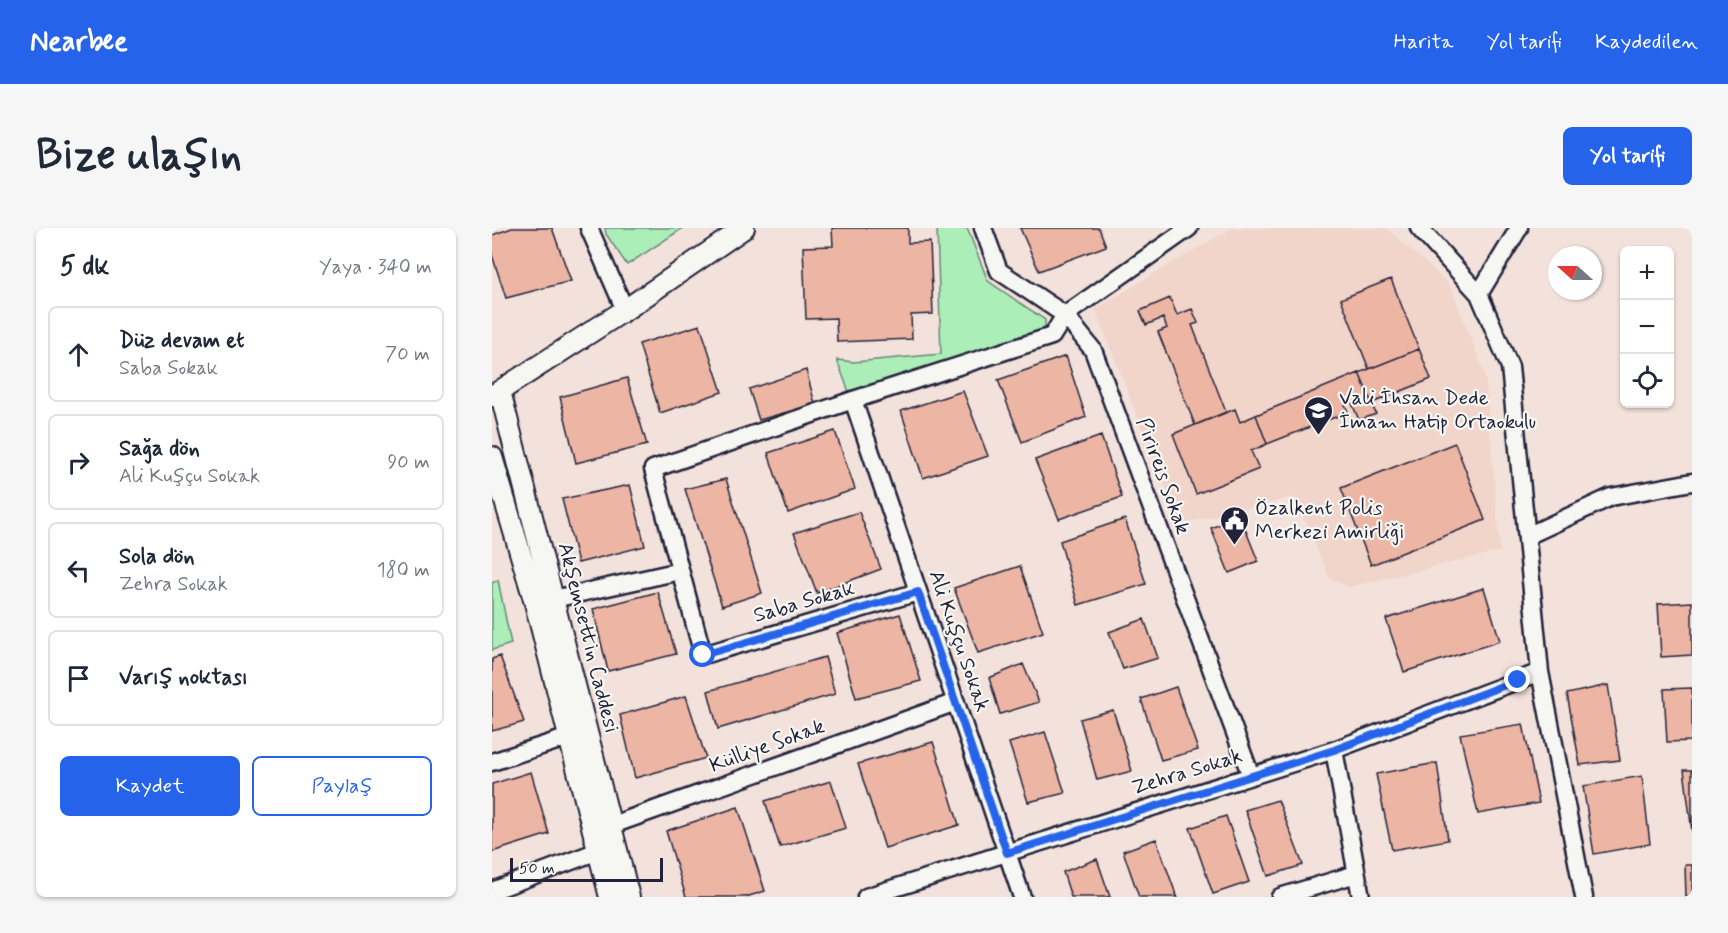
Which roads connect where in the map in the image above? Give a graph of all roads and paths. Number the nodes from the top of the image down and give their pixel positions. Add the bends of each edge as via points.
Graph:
1 (589, 228) edge
2 (744, 228) edge
3 (982, 228) edge
4 (1189, 228) edge
5 (1419, 228) edge
6 (1519, 228) edge
7 (1479, 294) junction
8 (625, 309) junction
9 (1065, 315) junction
10 (496, 394) edge
11 (853, 400) junction
12 (492, 457) edge
13 (1692, 482) edge
14 (1527, 536) junction
15 (680, 571) junction
16 (918, 592) junction
17 (544, 601) junction
18 (1540, 672) junction
19 (956, 702) junction
20 (569, 737) junction
21 (1334, 750) junction
22 (492, 762) edge
23 (1251, 776) junction
24 (602, 828) junction
25 (598, 851) junction
26 (1007, 853) junction
27 (1356, 874) junction
28 (492, 891) edge
29 (610, 897) edge
30 (629, 897) edge
31 (866, 897) edge
32 (1022, 897) edge
33 (1280, 897) edge
34 (1360, 897) edge
35 (1584, 897) edge

1 - 8 street
2 - 8 street
3 - 9 street, Pirireis Sokak via 999,271
4 - 9 street
5 - 7 street
6 - 7 street
7 - 14 street via 1510,368
8 - 10 street
9 - 11 street via 1052,336
9 - 23 street, Pirireis Sokak via 1093,350
10 - 17 street, Akşemsettin Caddesi
11 - 15 street via 653,469
11 - 16 street, Ali Kuşçu Sokak
12 - 17 street, Akşemsettin Caddesi
13 - 14 street via 1611,497
14 - 18 street
15 - 16 street, Saba Sokak via 703,655
15 - 17 street
16 - 19 street, Ali Kuşçu Sokak
17 - 20 street, Akşemsettin Caddesi
17 - 24 street, Akşemsettin Caddesi
18 - 21 street, Zehra Sokak
18 - 35 street
19 - 24 street, Külliye Sokak
19 - 26 street, Ali Kuşçu Sokak
20 - 22 street
20 - 24 street, Akşemsettin Caddesi
21 - 23 street, Zehra Sokak
21 - 27 street
23 - 26 street, Zehra Sokak
24 - 25 street, Akşemsettin Caddesi
24 - 30 street, Akşemsettin Caddesi
25 - 28 street
25 - 29 street, Akşemsettin Caddesi
26 - 31 street, Zehra Sokak
26 - 32 street, Ali Kuşçu Sokak
27 - 33 street
27 - 34 street

